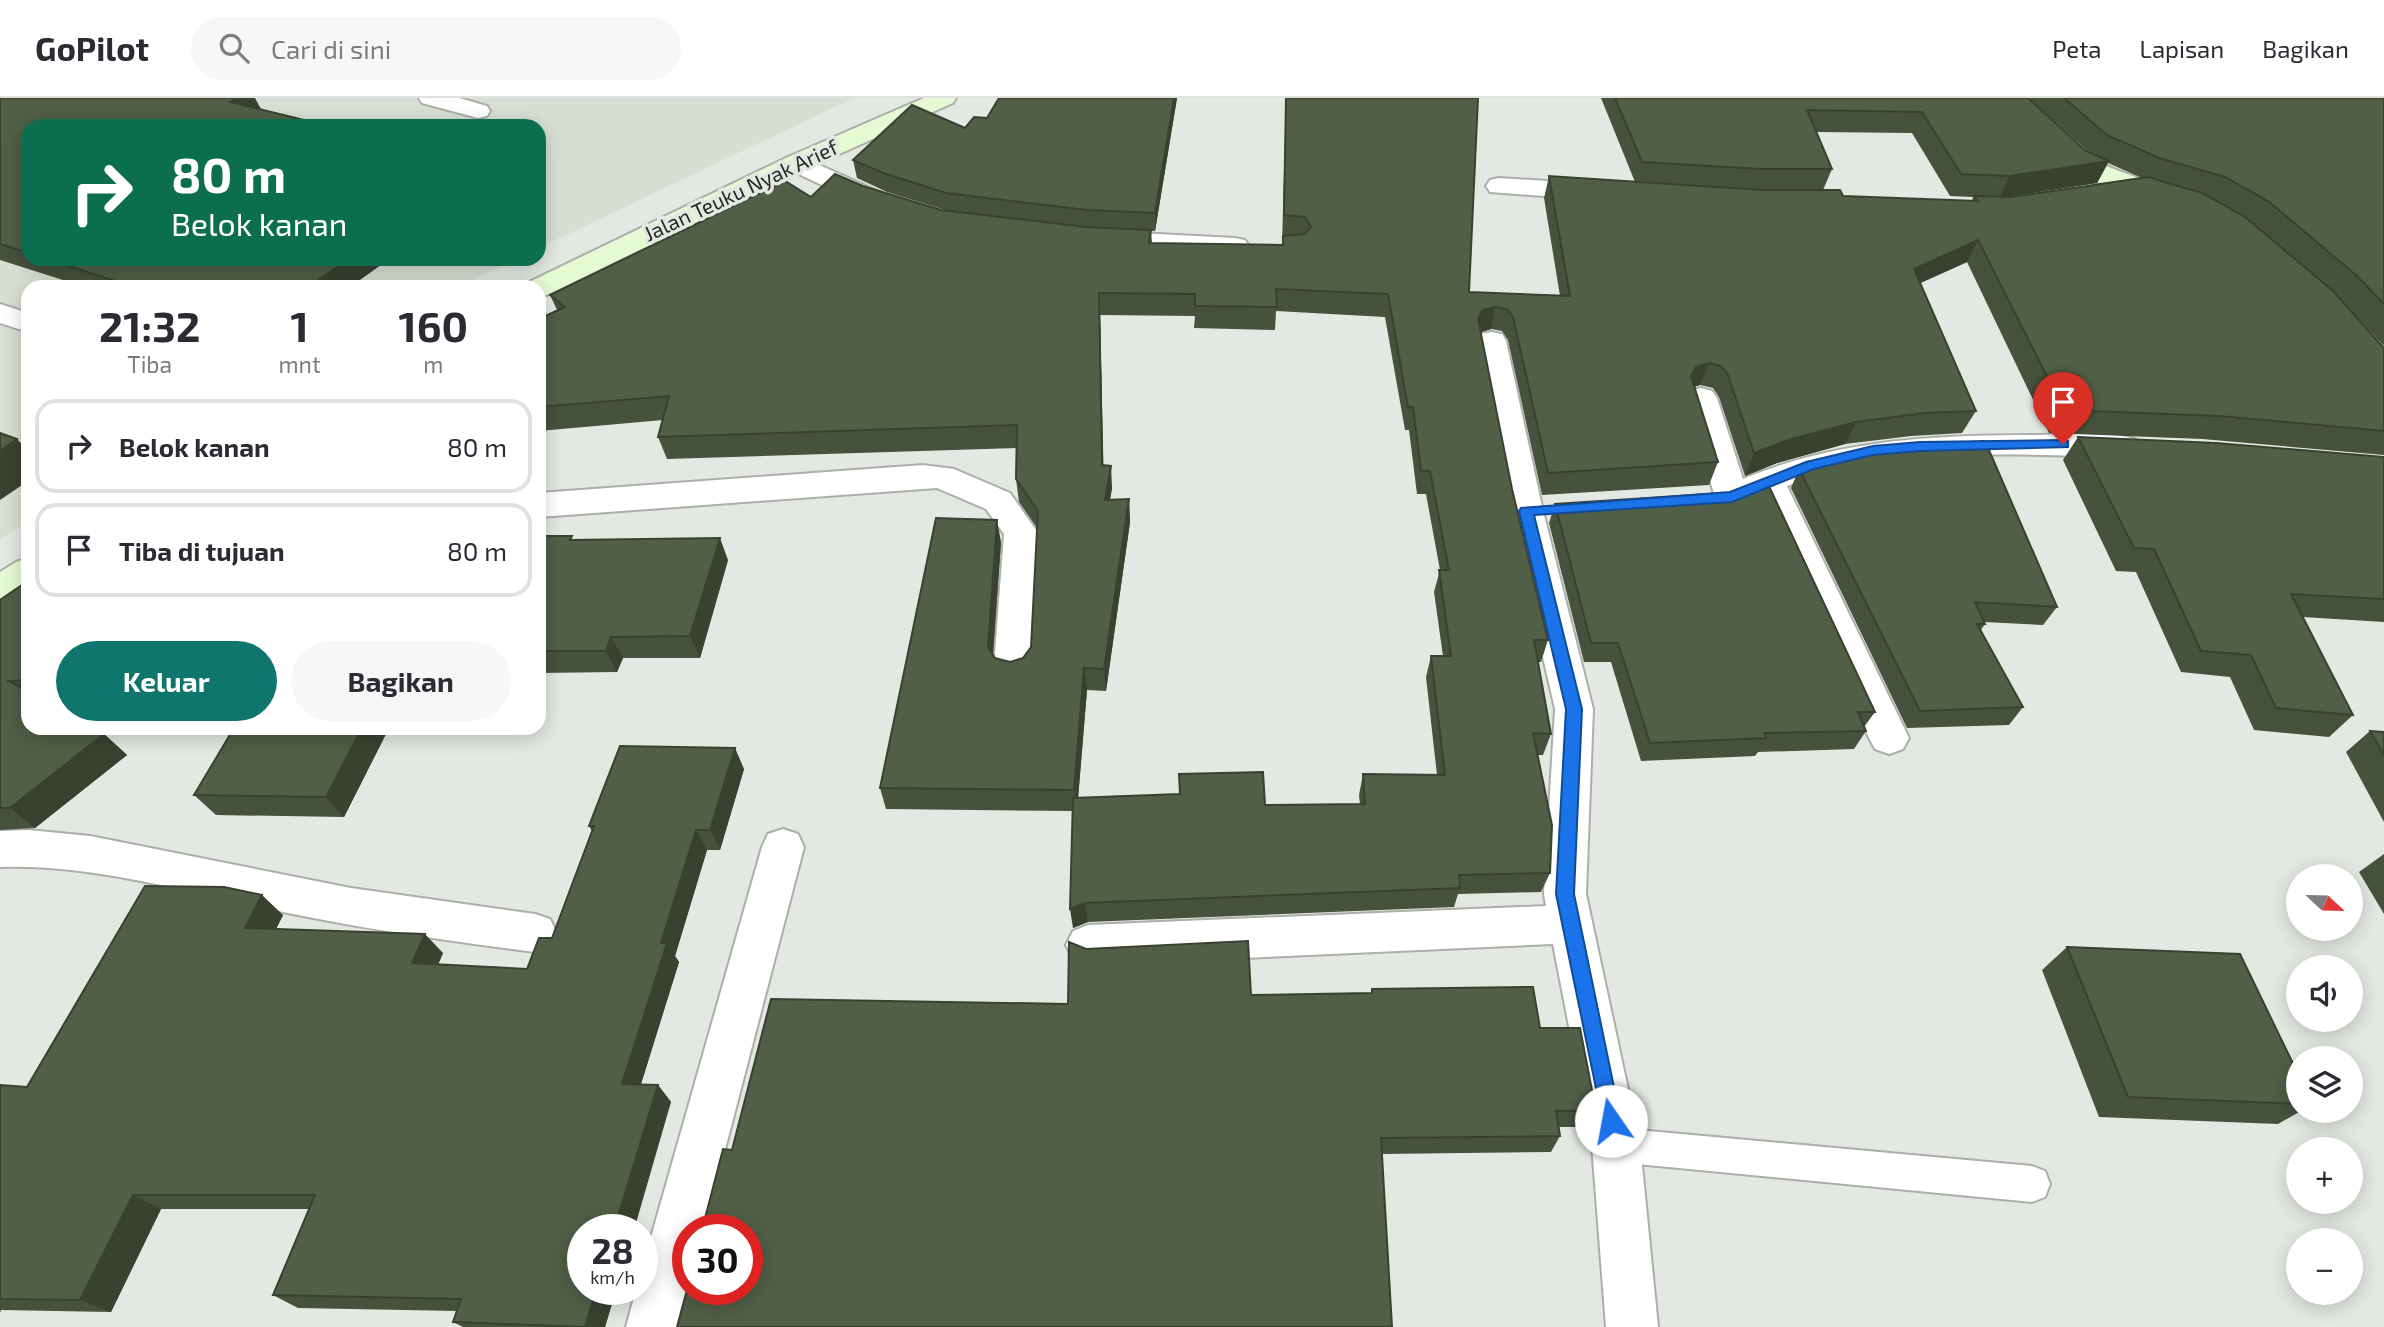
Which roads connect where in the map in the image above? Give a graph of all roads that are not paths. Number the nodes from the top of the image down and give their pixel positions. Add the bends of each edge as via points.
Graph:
1 (431, 98) edge
2 (944, 98) edge
3 (2009, 98) edge
4 (478, 111) dead end
5 (797, 163) junction
6 (1499, 186) dead end
7 (2136, 188) junction
8 (1620, 194) edge
9 (2095, 194) edge
10 (2199, 207) edge
11 (900, 208) edge
12 (1076, 237) edge
13 (1267, 247) edge
14 (546, 285) edge
15 (0, 313) edge
16 (21, 320) edge
17 (1491, 341) edge
18 (1702, 398) edge
19 (2158, 449) edge
20 (1768, 481) junction
21 (546, 504) edge
22 (21, 576) edge
23 (0, 590) edge
24 (1013, 667) edge
25 (1889, 738) dead end
26 (783, 847) dead end
27 (0, 849) edge
28 (1570, 924) junction
29 (535, 933) dead end
30 (1088, 945) dead end
31 (1616, 1145) junction
32 (2032, 1184) dead end
33 (652, 1327) edge
34 (1632, 1327) edge

1 - 4 street
2 - 5 main road, Jalan Teuku Nyak Arief
3 - 7 main road via 2084,165
5 - 11 street
5 - 14 main road, Jalan Teuku Nyak Arief
6 - 8 street
7 - 9 street
7 - 10 main road
12 - 13 street
15 - 16 street
17 - 28 street via 1540,510 1574,709 1565,894
18 - 20 street via 1718,498
19 - 20 street via 2063,444 1920,447 1873,451 1810,465
20 - 25 street
21 - 24 street via 923,477 959,482 998,501 1021,533
22 - 23 main road
26 - 33 street
27 - 29 street via 55,849 430,920
28 - 30 street
28 - 31 street
31 - 32 lane
31 - 34 street

